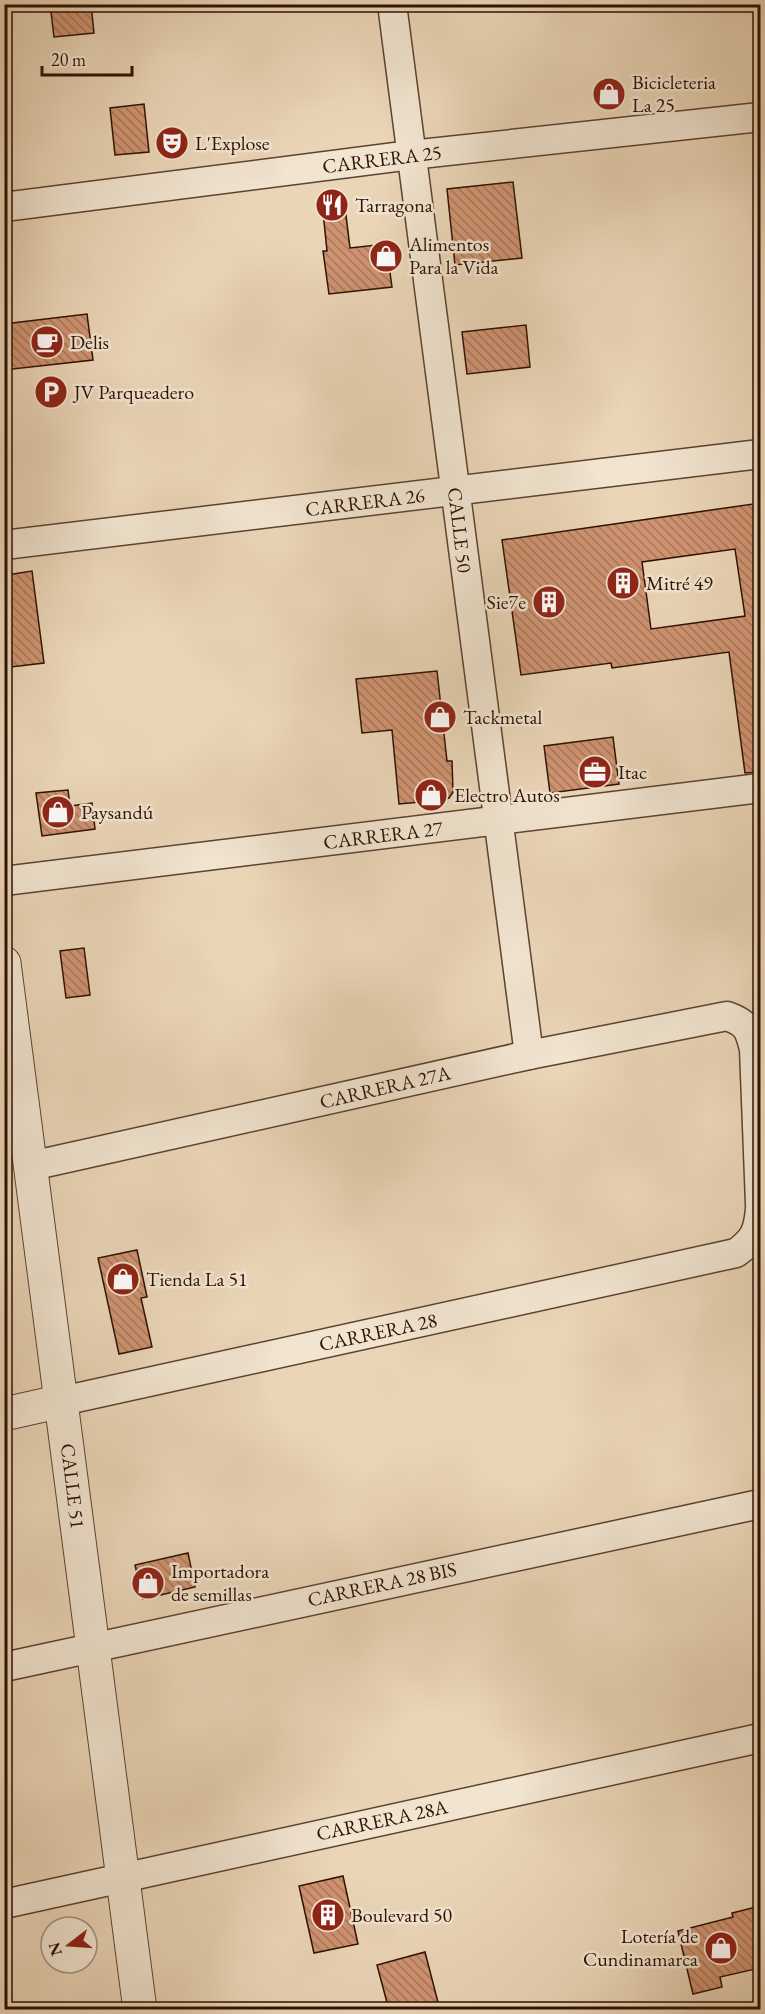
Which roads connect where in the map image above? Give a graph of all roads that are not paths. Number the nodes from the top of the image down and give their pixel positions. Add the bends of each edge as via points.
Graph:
1 (392, 4) edge
2 (760, 117) edge
3 (411, 154) junction
4 (4, 207) edge
5 (760, 454) edge
6 (455, 491) junction
7 (4, 545) edge
8 (760, 788) edge
9 (498, 821) junction
10 (4, 881) edge
11 (4, 963) edge
12 (529, 1055) junction
13 (31, 1166) junction
14 (760, 1204) edge
15 (760, 1209) edge
16 (62, 1401) junction
17 (4, 1414) edge
18 (760, 1504) edge
19 (93, 1646) junction
20 (4, 1667) edge
21 (760, 1738) edge
22 (123, 1877) junction
23 (4, 1904) edge
24 (140, 2010) edge

1 - 3 street, CALLE 50
2 - 3 street, CARRERA 25
3 - 4 street, CARRERA 25
3 - 6 street, CALLE 50
5 - 6 street, CARRERA 26
6 - 7 street, CARRERA 26
6 - 9 street, CALLE 50
8 - 9 street, CARRERA 27
9 - 10 street, CARRERA 27
9 - 12 street, CALLE 50
11 - 13 street, CALLE 51
12 - 13 street, CARRERA 27A
12 - 14 street, CARRERA 27A via 709,1018 727,1016 739,1020 749,1030 754,1049
13 - 16 street, CALLE 51
15 - 16 street, CARRERA 28 via 758,1228 748,1244 736,1253
16 - 17 street, CARRERA 28
16 - 19 street, CALLE 51
18 - 19 street, CARRERA 28 BIS
19 - 20 street, CARRERA 28 BIS
19 - 22 street, CALLE 51
21 - 22 street, CARRERA 28A
22 - 23 street, CARRERA 28A
22 - 24 street, CALLE 51

